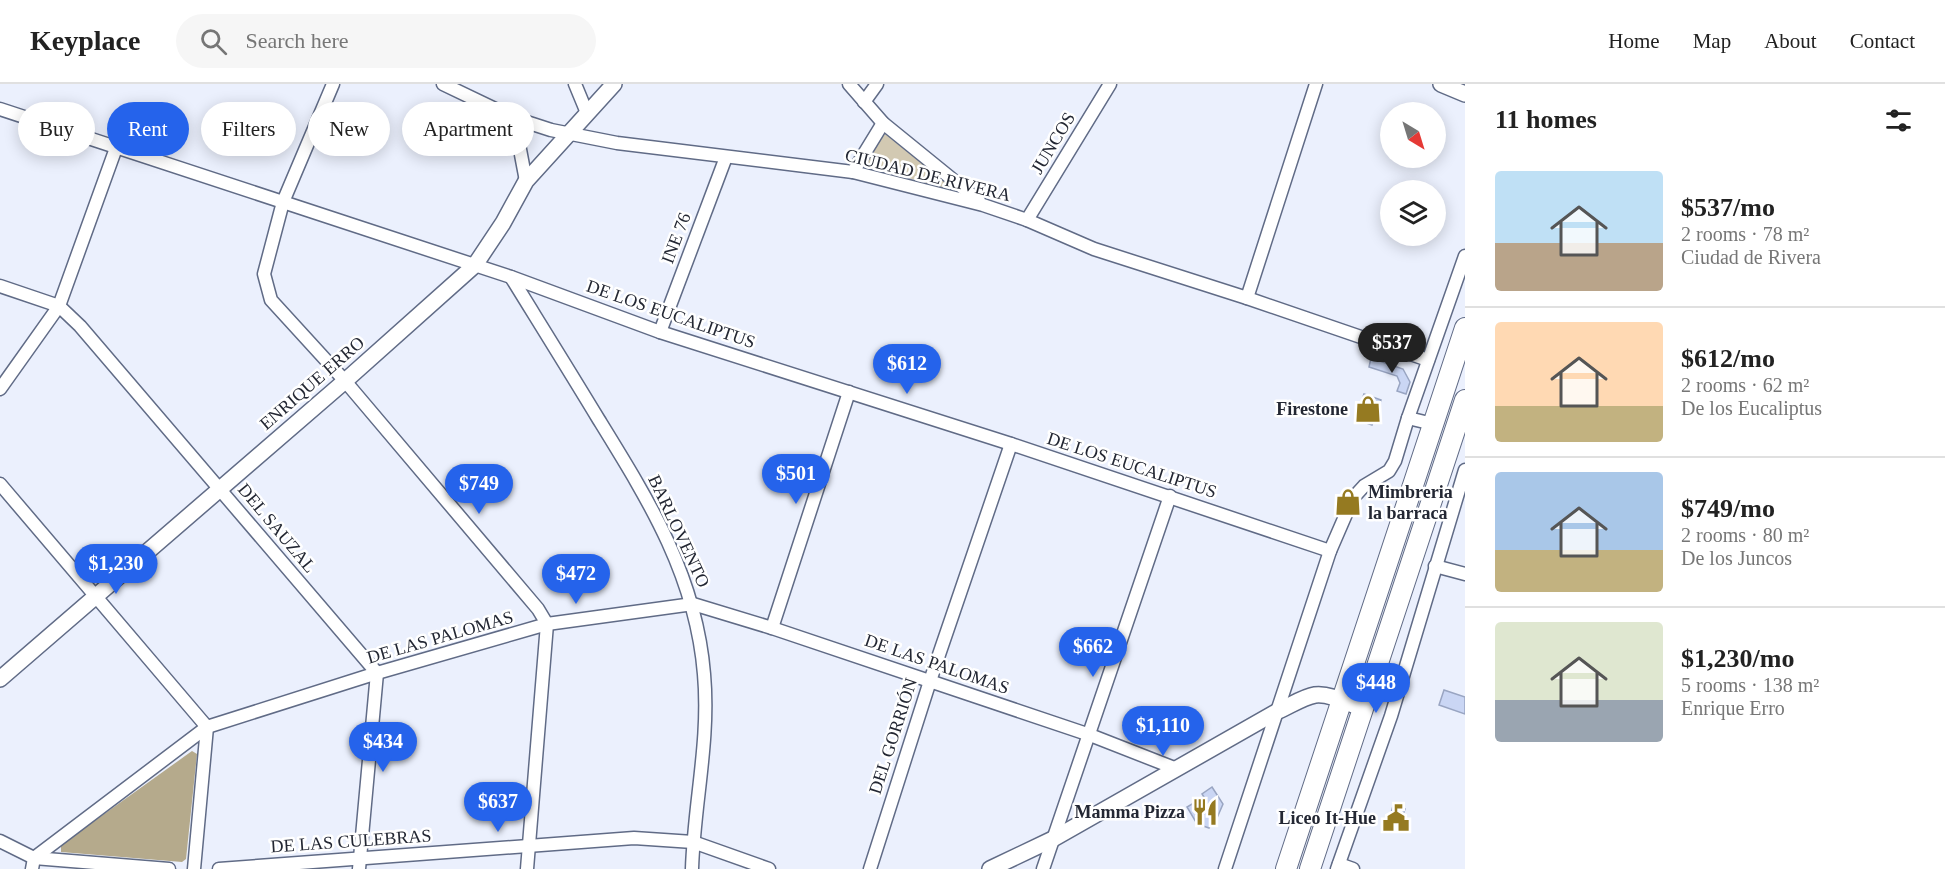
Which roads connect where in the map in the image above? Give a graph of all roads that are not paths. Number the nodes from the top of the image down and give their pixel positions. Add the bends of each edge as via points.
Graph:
1 (333, 84) edge
2 (443, 84) edge
3 (575, 84) edge
4 (614, 84) edge
5 (849, 84) edge
6 (877, 84) edge
7 (1110, 84) edge
8 (1316, 84) edge
9 (1441, 84) edge
10 (1465, 94) edge
11 (481, 102) edge
12 (864, 102) junction
13 (0, 109) edge
14 (586, 113) junction
15 (883, 123) junction
16 (534, 124) edge
17 (568, 134) junction
18 (107, 145) edge
19 (113, 156) edge
20 (141, 156) edge
21 (521, 156) edge
22 (726, 157) junction
23 (853, 172) junction
24 (526, 181) junction
25 (283, 202) junction
26 (983, 205) junction
27 (1027, 220) junction
28 (1465, 256) edge
29 (475, 265) junction
30 (511, 277) junction
31 (0, 286) edge
32 (1247, 298) junction
33 (59, 306) junction
34 (1465, 328) edge
35 (660, 332) junction
36 (1428, 360) junction
37 (345, 381) junction
38 (0, 389) edge
39 (849, 392) junction
40 (1465, 400) edge
41 (1408, 418) junction
42 (1433, 424) junction
43 (1011, 444) junction
44 (1465, 470) edge
45 (0, 484) edge
46 (221, 489) junction
47 (1436, 491) junction
48 (1170, 496) junction
49 (1455, 499) junction
50 (1330, 551) junction
51 (1436, 566) junction
52 (1465, 574) edge
53 (96, 596) junction
54 (693, 604) junction
55 (547, 624) junction
56 (772, 628) junction
57 (377, 673) junction
58 (0, 679) edge
59 (930, 681) junction
60 (1341, 702) junction
61 (1363, 709) junction
62 (1278, 711) junction
63 (207, 727) junction
64 (1090, 735) junction
65 (1177, 769) junction
66 (1053, 838) junction
67 (0, 841) edge
68 (693, 842) junction
69 (529, 846) junction
70 (360, 863) edge
71 (33, 864) edge
72 (1338, 867) edge
73 (169, 869) edge
74 (194, 869) edge
75 (219, 869) edge
76 (527, 869) edge
77 (692, 869) edge
78 (769, 869) edge
79 (870, 869) edge
80 (990, 869) edge
81 (1043, 869) edge
82 (1225, 869) edge
83 (1286, 869) edge
84 (1310, 869) edge
85 (1353, 869) edge

1 - 25 street
2 - 11 street, CIUDAD DE RIVERA
3 - 14 street
4 - 14 street, ENRIQUE ERRO
5 - 12 street
6 - 12 street
7 - 27 street, JUNCOS
8 - 32 street
9 - 10 street
12 - 15 street
13 - 18 street, DE LOS EUCALIPTUS
14 - 17 street, ENRIQUE ERRO
15 - 23 street
15 - 26 street
16 - 17 street, CIUDAD DE RIVERA
17 - 22 street, CIUDAD DE RIVERA
17 - 24 street, ENRIQUE ERRO
19 - 33 street
20 - 25 street, DE LOS EUCALIPTUS
21 - 24 street
22 - 23 street, CIUDAD DE RIVERA
22 - 35 street, INE 76
23 - 26 street, CIUDAD DE RIVERA
24 - 29 street, ENRIQUE ERRO
25 - 29 street, DE LOS EUCALIPTUS
25 - 37 street via 264,274 267,289 271,300
26 - 27 street, CIUDAD DE RIVERA
27 - 32 street, CIUDAD DE RIVERA via 1094,249
28 - 36 street
29 - 30 street, DE LOS EUCALIPTUS
29 - 37 street, ENRIQUE ERRO
30 - 35 street, DE LOS EUCALIPTUS
30 - 54 street, BARLOVENTO via 648,499
31 - 33 street, DEL SAUZAL
32 - 36 street, CIUDAD DE RIVERA
33 - 38 street
33 - 46 street, DEL SAUZAL
34 - 42 main road
35 - 39 street, DE LOS EUCALIPTUS
36 - 41 street
37 - 46 street, ENRIQUE ERRO
37 - 55 street
39 - 43 street, DE LOS EUCALIPTUS
39 - 56 street
40 - 47 main road
41 - 42 street
41 - 50 street via 1395,461 1389,471 1353,498
42 - 60 main road
43 - 48 street, DE LOS EUCALIPTUS
43 - 59 street, DEL GORRIÓN
44 - 49 street
45 - 53 street
46 - 53 street, ENRIQUE ERRO
46 - 57 street, DEL SAUZAL
47 - 49 street
47 - 61 main road
48 - 50 street, DE LOS EUCALIPTUS
48 - 64 street
49 - 51 street
50 - 62 street
51 - 52 street
51 - 72 street via 1391,716
53 - 58 street, ENRIQUE ERRO
53 - 63 street
54 - 55 street, DE LAS PALOMAS
54 - 56 street, DE LAS PALOMAS
54 - 68 street, BARLOVENTO via 704,674 705,748
55 - 57 street, DE LAS PALOMAS
55 - 69 street
56 - 59 street, DE LAS PALOMAS
57 - 63 street, DE LAS PALOMAS
57 - 70 street
59 - 64 street, DE LAS PALOMAS
59 - 79 street, DEL GORRIÓN
60 - 61 street
60 - 62 street via 1315,695
60 - 83 main road
61 - 84 main road
62 - 65 street
62 - 82 street
63 - 71 street, DE LAS PALOMAS
63 - 74 street
64 - 65 street, DE LAS PALOMAS
64 - 66 street
65 - 66 street
66 - 80 street
66 - 81 street
67 - 71 street
68 - 69 street, DE LAS CULEBRAS via 634,838
68 - 77 street, BARLOVENTO
68 - 78 street, DE LAS CULEBRAS
69 - 70 street, DE LAS CULEBRAS
69 - 76 street
70 - 75 street, DE LAS CULEBRAS
71 - 73 street
72 - 85 street

